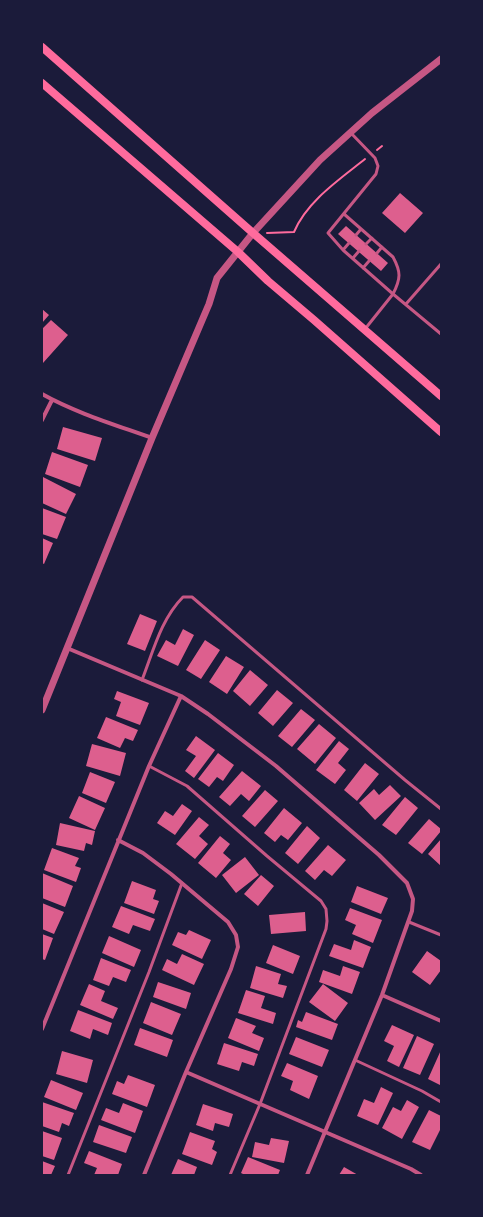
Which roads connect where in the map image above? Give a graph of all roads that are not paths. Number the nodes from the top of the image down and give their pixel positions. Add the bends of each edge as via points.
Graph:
1 (42, 48) edge
2 (441, 59) edge
3 (42, 83) edge
4 (350, 132) junction
5 (344, 214) junction
6 (361, 229) junction
7 (253, 234) junction
8 (356, 235) dead end
9 (372, 238) junction
10 (349, 243) dead end
11 (366, 244) dead end
12 (382, 247) junction
13 (343, 250) junction
14 (359, 251) dead end
15 (238, 252) junction
16 (377, 253) dead end
17 (353, 258) junction
18 (369, 260) dead end
19 (441, 264) edge
20 (363, 268) junction
21 (393, 294) junction
22 (406, 304) junction
23 (364, 330) junction
24 (441, 334) edge
25 (42, 394) edge
26 (441, 396) edge
27 (52, 400) junction
28 (42, 420) edge
29 (441, 432) edge
30 (152, 438) junction
31 (67, 648) junction
32 (142, 680) junction
33 (180, 696) junction
34 (42, 710) edge
35 (149, 766) junction
36 (441, 809) edge
37 (118, 840) junction
38 (182, 883) junction
39 (408, 922) junction
40 (441, 936) edge
41 (382, 994) junction
42 (441, 1021) edge
43 (42, 1029) edge
44 (355, 1060) junction
45 (186, 1072) junction
46 (441, 1102) edge
47 (260, 1104) junction
48 (325, 1132) junction
49 (68, 1175) edge
50 (144, 1175) edge
51 (230, 1175) edge
52 (307, 1175) edge
53 (421, 1175) edge

1 - 7 main road
2 - 4 street
3 - 15 main road
4 - 5 lane via 375,158 378,166 376,174
4 - 7 street via 320,160
5 - 6 lane
5 - 13 lane via 328,233
6 - 8 lane
6 - 9 lane
7 - 15 street
7 - 23 main road
9 - 11 lane
9 - 12 lane
10 - 13 lane
12 - 16 lane
12 - 21 lane via 397,264 399,282
13 - 17 lane
14 - 17 lane
15 - 29 main road via 268,282
15 - 30 street via 217,278 209,304
17 - 20 lane
18 - 20 lane
19 - 22 lane
20 - 21 lane
21 - 22 lane
21 - 23 lane
22 - 24 lane
23 - 26 main road
25 - 27 street
27 - 28 street
27 - 30 street
30 - 31 street
31 - 32 street
31 - 34 street
32 - 33 street
32 - 36 lane via 162,626 183,598 192,597
33 - 35 street
33 - 39 street via 276,766 379,855 407,883 413,899
35 - 37 street
35 - 47 lane via 188,786 321,901 326,909 326,928
37 - 38 street via 144,853
37 - 43 street
38 - 45 street via 228,922 236,935 238,947
38 - 49 lane
39 - 40 lane
39 - 41 street
41 - 42 street
41 - 44 street
44 - 46 lane via 422,1090
44 - 48 street
45 - 47 street
45 - 50 street
47 - 48 street
47 - 51 lane
48 - 52 street
48 - 53 street

